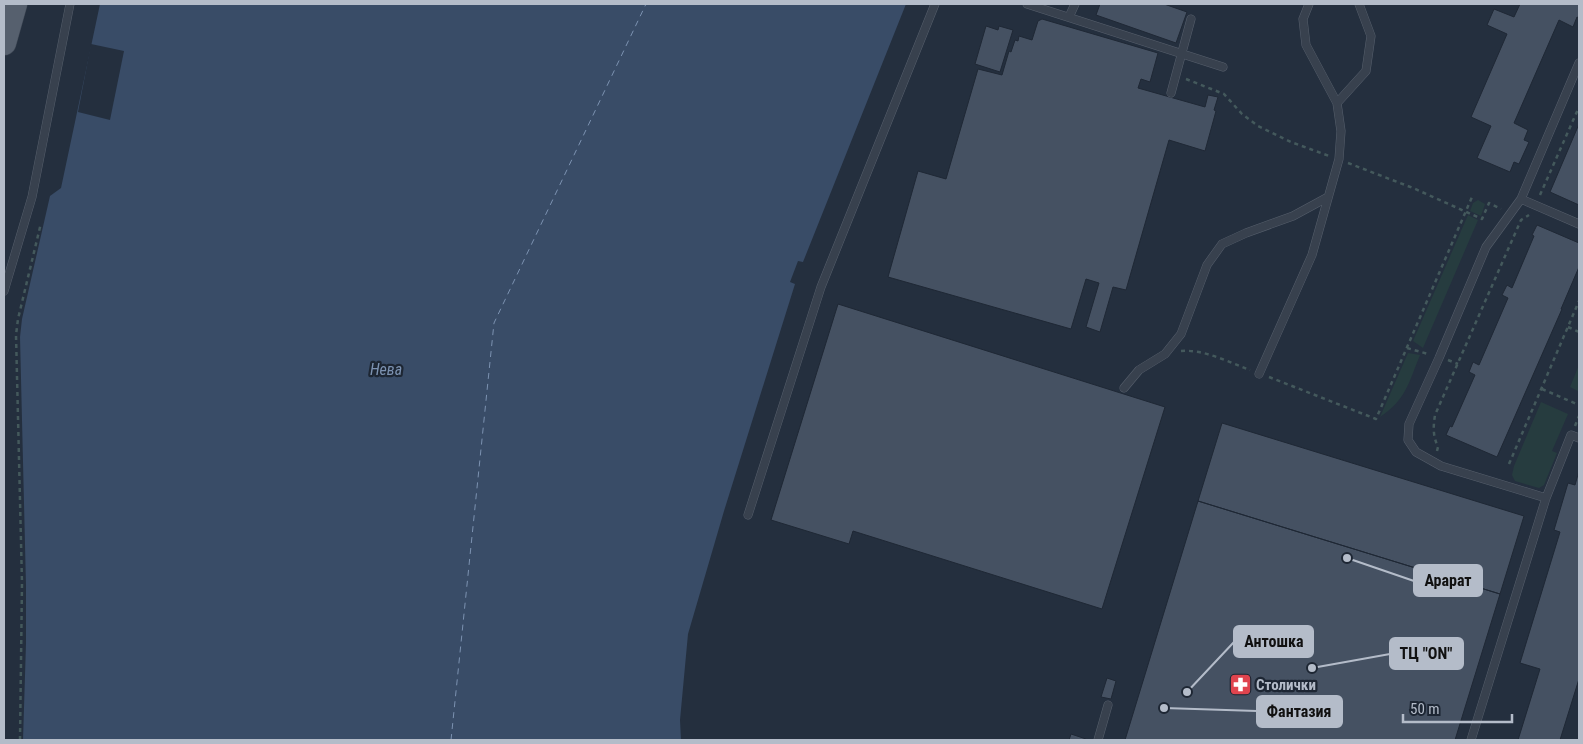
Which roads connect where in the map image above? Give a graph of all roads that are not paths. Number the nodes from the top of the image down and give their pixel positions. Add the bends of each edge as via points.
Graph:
1 (15, 4) edge
2 (70, 4) edge
3 (935, 4) edge
4 (1027, 4) edge
5 (1075, 4) edge
6 (1309, 4) edge
7 (1359, 4) edge
8 (1069, 17) junction
9 (1191, 19) dead end
10 (4, 43) edge
11 (1182, 53) junction
12 (1579, 63) edge
13 (1223, 67) dead end
14 (1171, 93) dead end
15 (1336, 103) junction
16 (1328, 197) junction
17 (1521, 199) junction
18 (1579, 224) edge
19 (4, 291) edge
20 (1259, 374) road end
21 (1124, 388) dead end
22 (1579, 438) edge
23 (1546, 498) junction
24 (748, 514) dead end
25 (1108, 705) dead end
26 (1098, 740) edge
27 (1471, 740) edge

1 - 10 main road
2 - 19 lane via 32,197
3 - 24 lane via 821,287
4 - 8 lane
5 - 8 lane
6 - 15 lane via 1303,19 1306,45
7 - 15 lane via 1370,36 1366,71
8 - 11 lane
9 - 11 lane
11 - 13 lane
11 - 14 lane
12 - 17 lane
15 - 16 lane via 1341,131 1339,159
16 - 20 lane via 1312,255
16 - 21 lane via 1293,216 1222,244 1207,264 1181,334 1165,354 1139,370
17 - 18 lane
17 - 23 lane via 1486,248 1409,424 1408,440 1416,452 1441,466
22 - 23 lane via 1571,435
23 - 27 lane
25 - 26 lane

